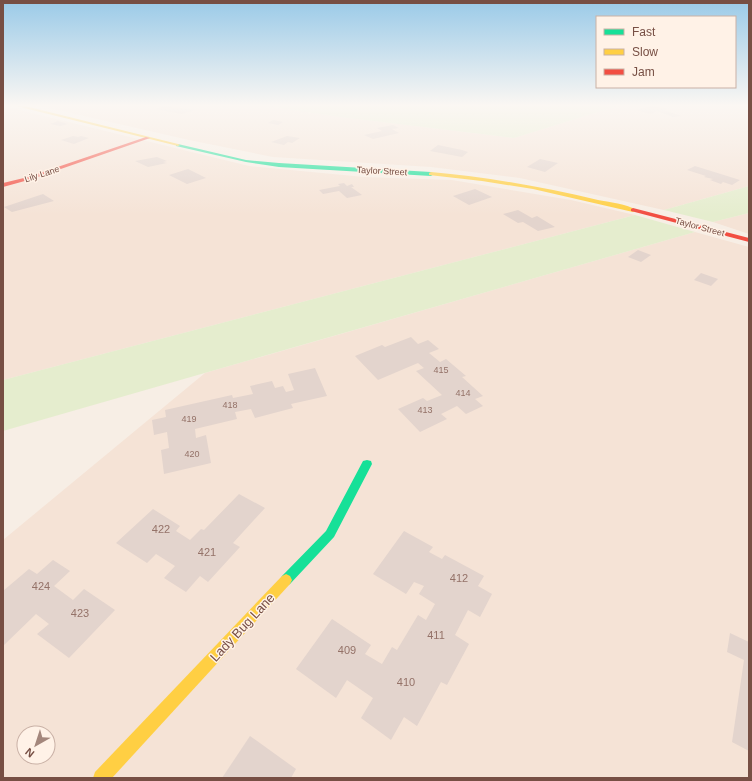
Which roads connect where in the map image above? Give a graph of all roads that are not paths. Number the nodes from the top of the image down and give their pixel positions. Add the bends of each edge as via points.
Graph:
1 (138, 141) edge
2 (163, 141) edge
3 (3, 185) edge
4 (749, 240) edge
5 (367, 464) dead end
6 (101, 778) edge

1 - 3 street, Lily Lane
2 - 4 street, Taylor Street via 246,161 279,165 469,176 510,182 579,196
5 - 6 street, Lady Bug Lane via 330,534

